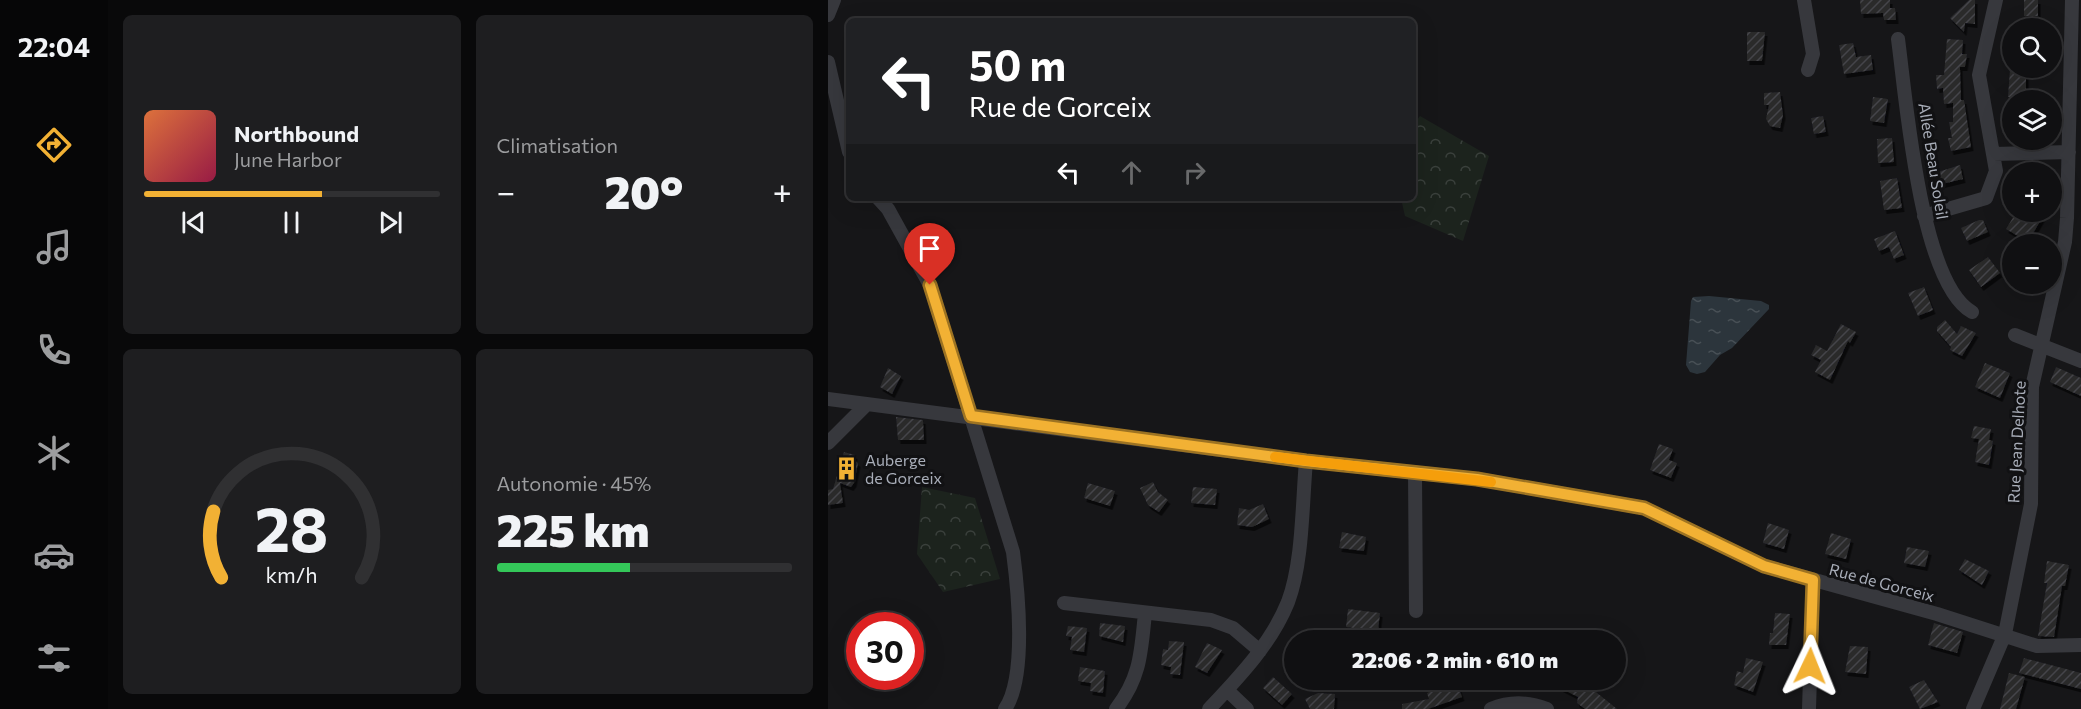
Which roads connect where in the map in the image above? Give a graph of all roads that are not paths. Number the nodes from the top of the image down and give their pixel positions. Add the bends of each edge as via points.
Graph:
1 (834, 0) edge
2 (1804, 0) edge
3 (1996, 0) edge
4 (2072, 0) edge
5 (828, 15) edge
6 (1898, 39) dead end
7 (828, 62) edge
8 (1808, 70) dead end
9 (835, 123) edge
10 (846, 146) edge
11 (1993, 154) junction
12 (2073, 160) edge
13 (881, 201) edge
14 (1924, 216) junction
15 (1972, 312) dead end
16 (2015, 334) dead end
17 (2042, 343) junction
18 (2081, 361) edge
19 (828, 399) edge
20 (867, 404) junction
21 (971, 416) junction
22 (828, 443) edge
23 (1306, 461) junction
24 (1415, 473) junction
25 (1813, 580) junction
26 (1064, 603) dead end
27 (1416, 611) dead end
28 (1144, 613) junction
29 (2005, 634) junction
30 (2081, 645) edge
31 (1260, 651) junction
32 (1227, 690) junction
33 (1005, 709) edge
34 (1116, 709) edge
35 (1209, 709) edge
36 (1247, 709) edge
37 (1491, 709) edge
38 (1547, 709) edge
39 (1809, 709) edge
40 (1973, 709) edge

1 - 5 street
2 - 8 street via 1813,54
3 - 11 street via 1979,75
4 - 12 street, Rue Jean Delhote
6 - 14 street, Allée Beau Soleil
7 - 9 street
9 - 10 street
11 - 12 street
11 - 14 street via 1996,171 1986,198
12 - 17 street, Rue Jean Delhote via 2065,242
13 - 21 street via 930,285
14 - 15 street, Allée Beau Soleil via 1947,285
16 - 17 street
17 - 18 street
17 - 29 street, Rue Jean Delhote via 2032,387 2031,504
19 - 20 street, Rue de Gorceix
20 - 21 street, Rue de Gorceix
20 - 22 street
21 - 23 street, Rue de Gorceix
21 - 33 street via 1012,552 1018,586 1018,653 1012,699
23 - 24 street, Rue de Gorceix
23 - 31 street via 1296,569 1288,600
24 - 25 street, Rue de Gorceix via 1477,479 1644,508 1764,566
24 - 27 street
25 - 29 street, Rue de Gorceix
25 - 39 street
26 - 28 street
28 - 31 street via 1211,620 1233,628
28 - 34 street via 1139,668 1129,693
29 - 30 street, Rue de Gorceix via 2037,646
29 - 40 street, Rue Jean Delhote
31 - 32 street
32 - 35 street
32 - 36 street
37 - 38 street via 1531,703

